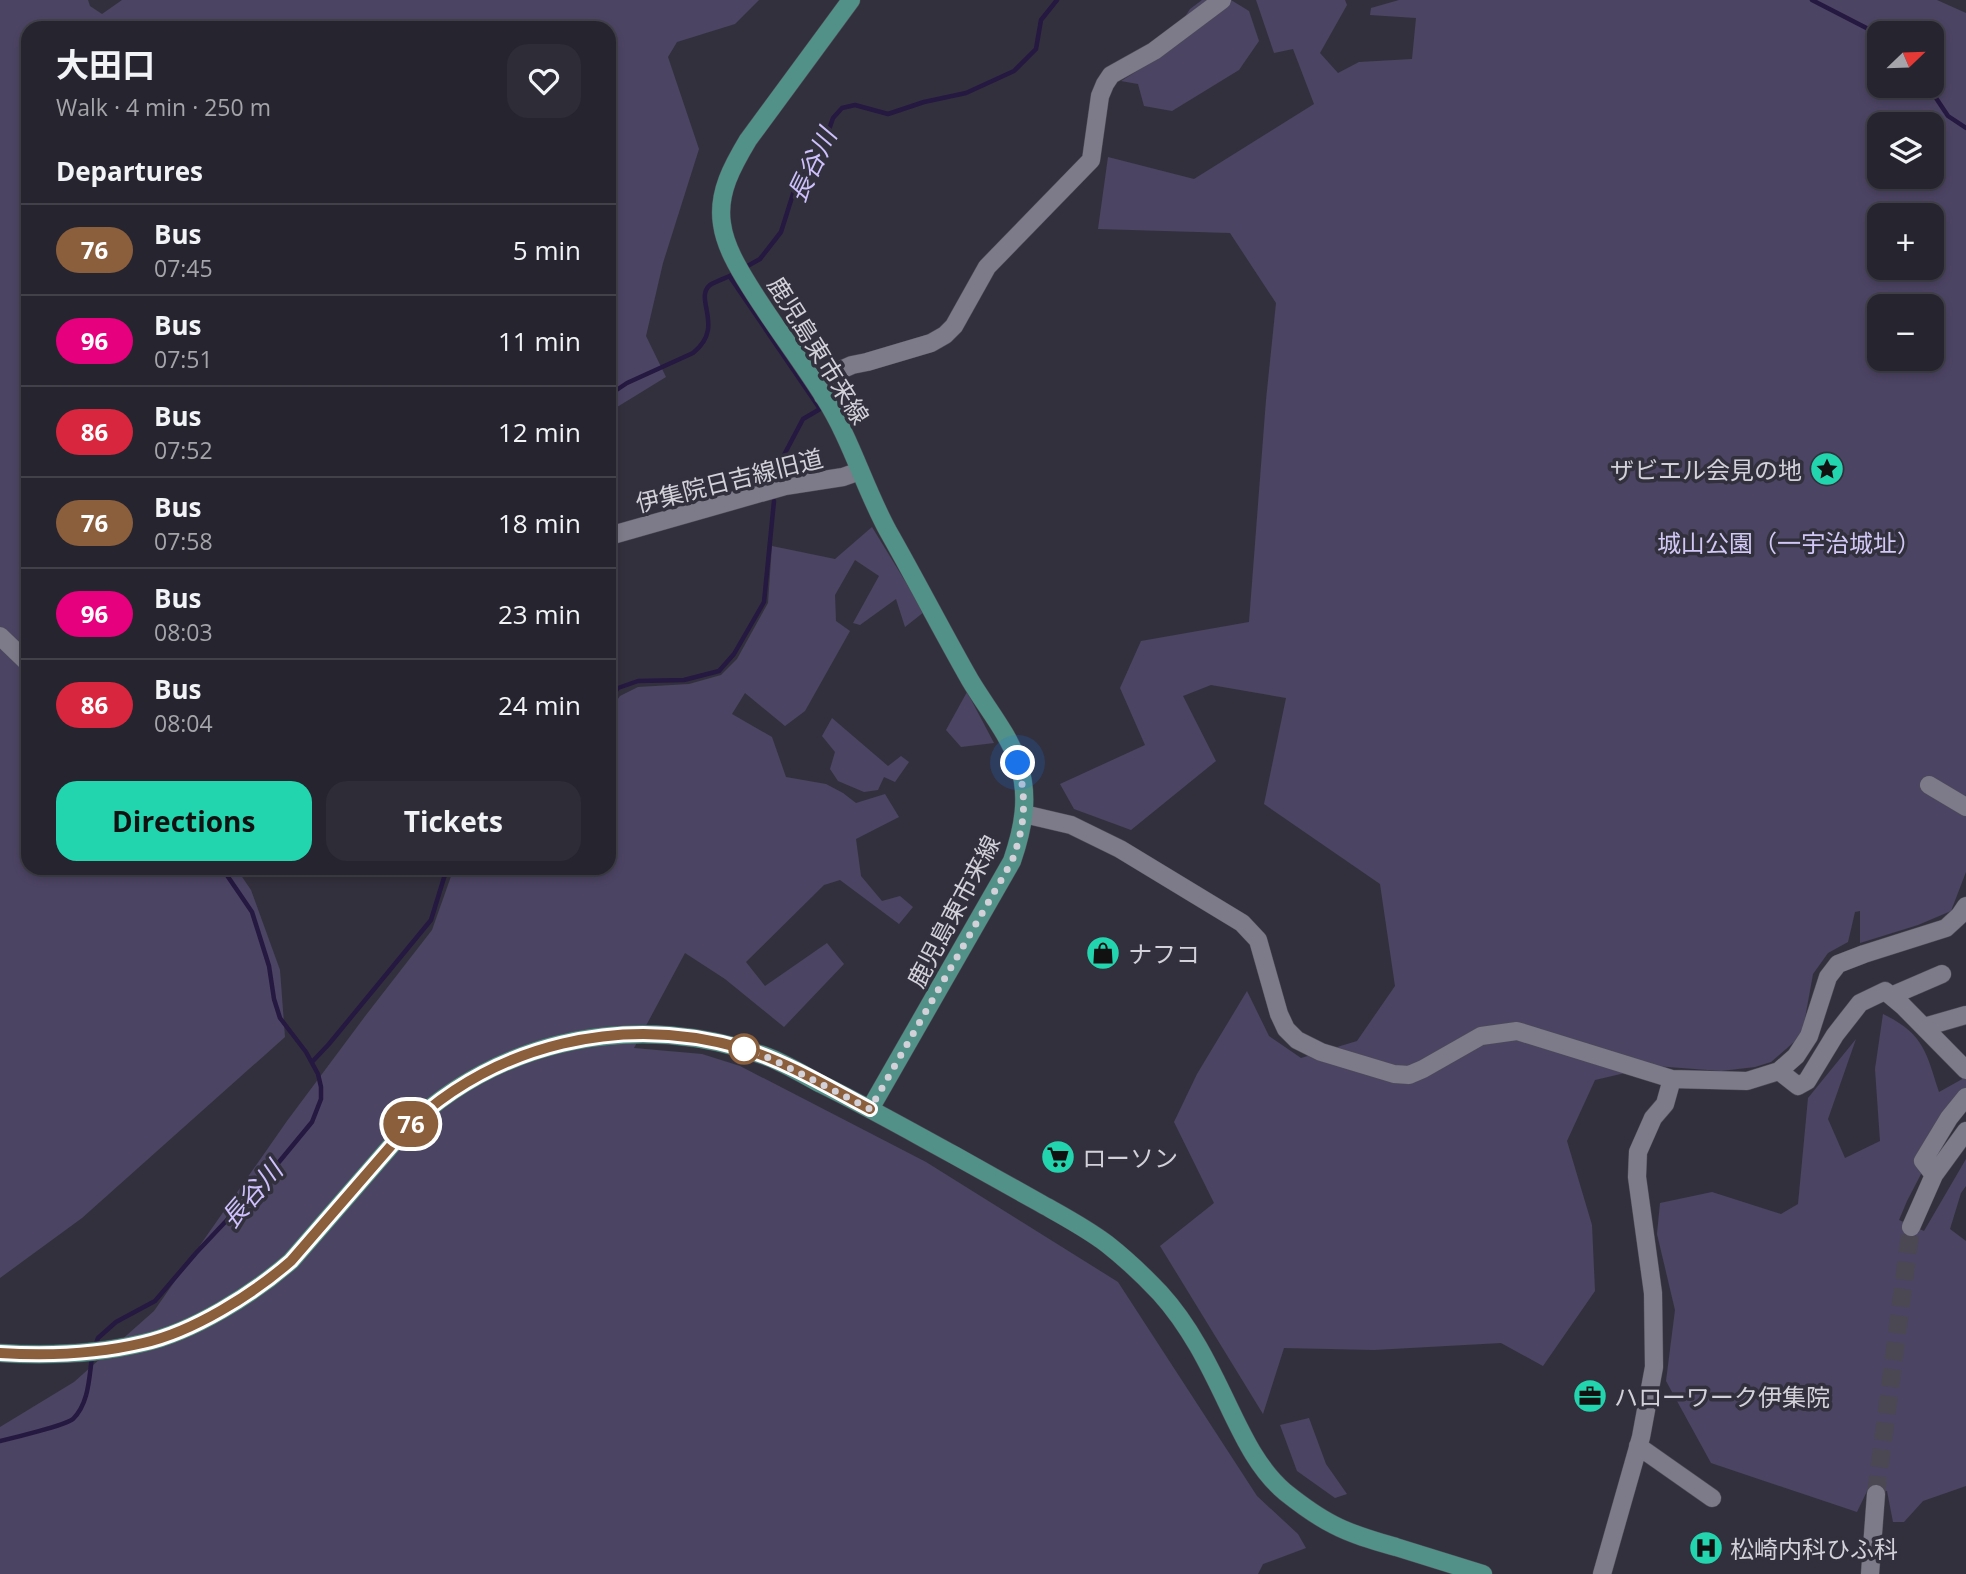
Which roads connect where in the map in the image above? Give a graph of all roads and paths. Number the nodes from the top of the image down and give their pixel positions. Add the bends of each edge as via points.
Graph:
1 (851, 0) edge
2 (1222, 0) edge
3 (823, 396) junction
4 (860, 471) junction
5 (616, 534) edge
6 (0, 636) edge
7 (21, 656) edge
8 (1929, 785) dead end
9 (1966, 807) edge
10 (1024, 814) junction
11 (1966, 906) edge
12 (1942, 974) dead end
13 (1891, 996) junction
14 (1966, 1015) edge
15 (1924, 1027) junction
16 (1966, 1070) edge
17 (1780, 1071) junction
18 (1672, 1079) junction
19 (1966, 1097) edge
20 (870, 1109) junction
21 (1966, 1131) edge
22 (1934, 1175) junction
23 (1911, 1227) tunnel mouth
24 (0, 1353) edge
25 (1638, 1446) junction
26 (1876, 1494) tunnel mouth
27 (1712, 1498) dead end
28 (1483, 1574) edge
29 (1602, 1574) edge
30 (1870, 1574) edge

1 - 3 main road, 鹿児島東市来線 via 748,140 730,174 721,211 726,241 741,271
2 - 3 street via 1154,51 1111,75 1100,96 1091,160 987,267 945,335 843,369
3 - 4 main road, 鹿児島東市来線
4 - 5 street, 伊集院日吉線旧道 via 785,486
4 - 10 main road, 鹿児島東市来線 via 891,536 1012,749 1022,778
6 - 7 street
8 - 9 street
10 - 18 street via 1071,825 1121,849 1242,923 1258,940 1286,1029 1321,1052 1394,1074 1409,1074 1481,1036 1517,1031
10 - 20 main road, 鹿児島東市来線 via 1012,861
11 - 17 street via 1946,928 1838,964 1823,988 1809,1036
12 - 13 street
13 - 15 street
13 - 17 street via 1885,991 1860,1003 1807,1081 1798,1086
14 - 15 street
15 - 16 street
17 - 18 street via 1747,1081
18 - 25 street via 1665,1104 1653,1118 1638,1152 1637,1177 1653,1293 1654,1367
19 - 22 street via 1923,1161
20 - 24 main road via 772,1059 705,1040 634,1034 539,1049 463,1085 417,1118 291,1261 202,1320 145,1343 98,1351
20 - 28 main road via 1073,1221 1136,1269 1186,1325 1262,1467 1308,1510 1364,1538
21 - 22 street
22 - 23 street
25 - 27 street
25 - 29 street
26 - 30 street

